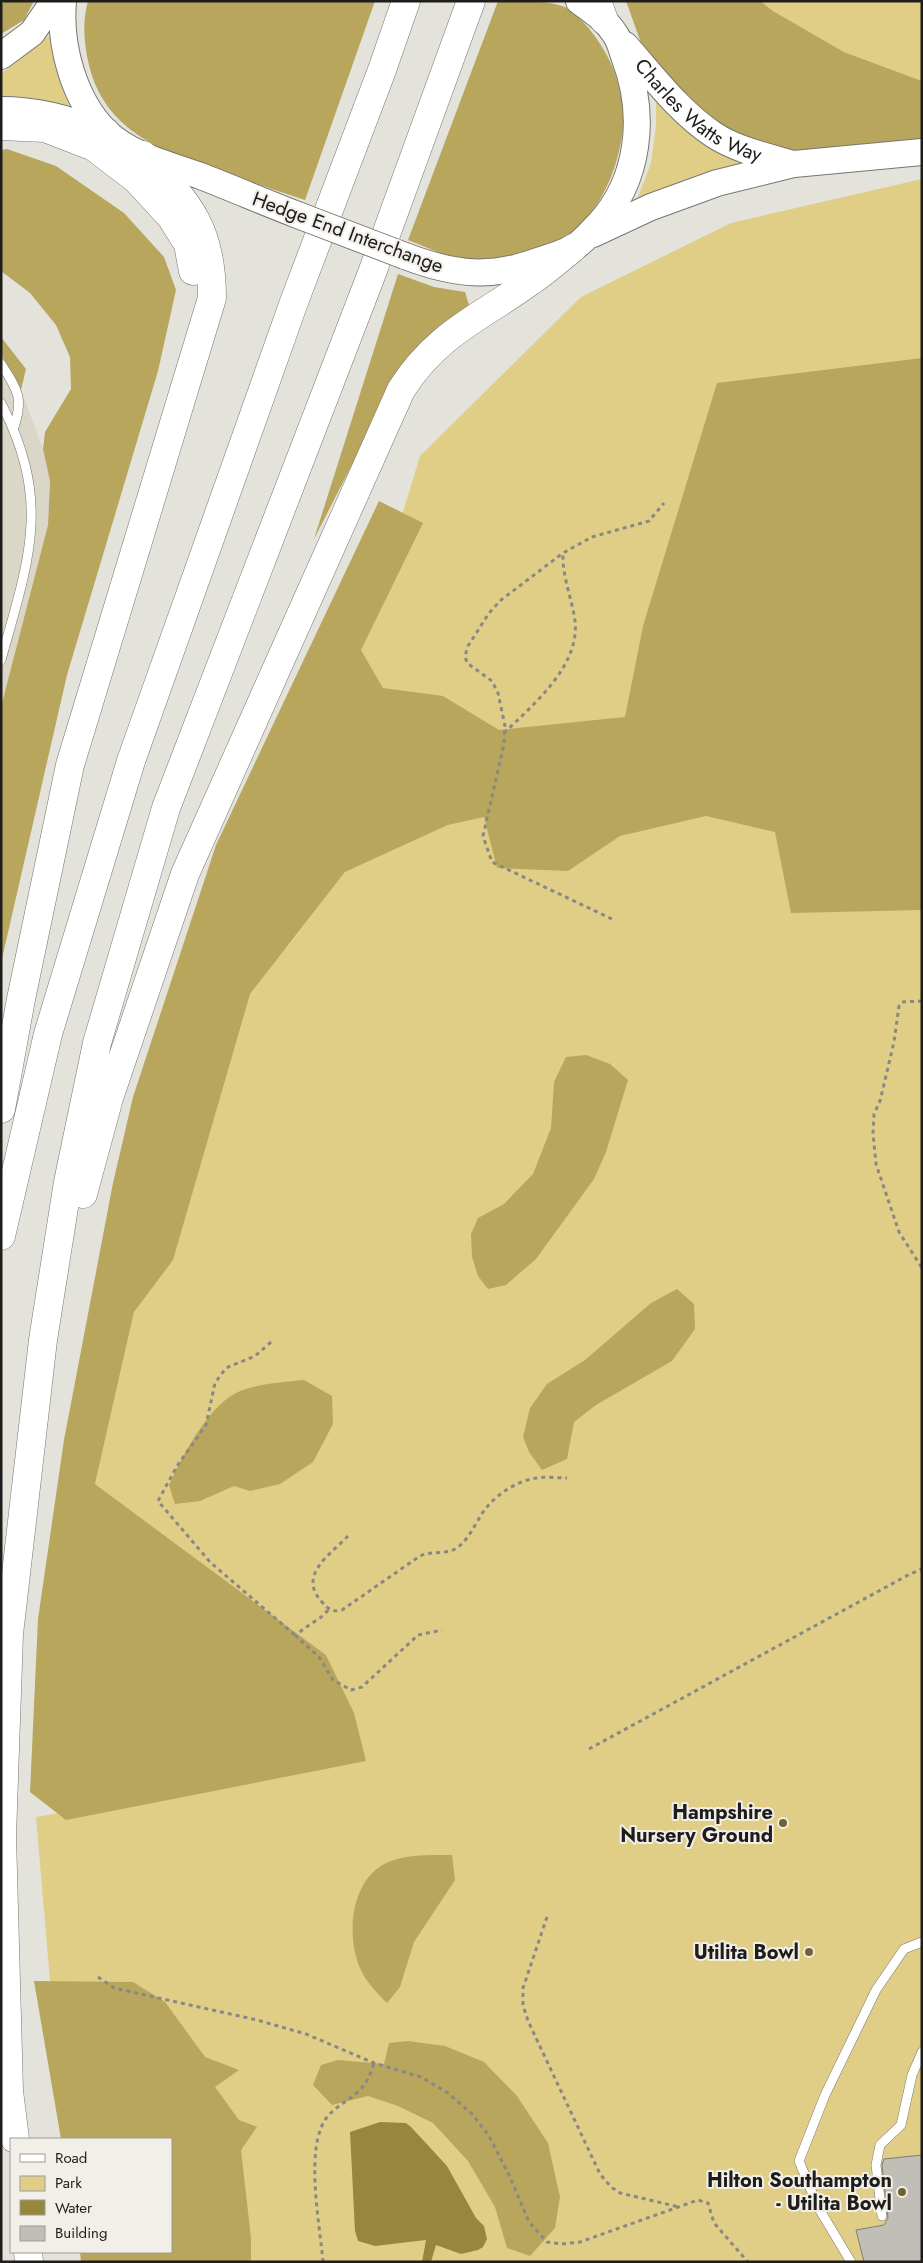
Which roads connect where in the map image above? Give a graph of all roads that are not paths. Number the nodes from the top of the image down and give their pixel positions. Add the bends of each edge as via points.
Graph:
1 (54, 1) edge
2 (63, 1) edge
3 (406, 1) edge
4 (471, 1) edge
5 (579, 1) edge
6 (606, 19) edge
7 (1, 56) edge
8 (1, 110) edge
9 (1, 126) edge
10 (107, 132) junction
11 (922, 152) edge
12 (143, 155) junction
13 (794, 164) junction
14 (579, 243) junction
15 (196, 349) junction
16 (1, 364) edge
17 (1, 402) edge
18 (14, 427) junction
19 (1, 660) edge
20 (1, 1109) edge
21 (1, 1236) edge
22 (43, 1340) junction
23 (922, 1942) edge
24 (922, 2052) edge
25 (15, 2138) edge
26 (882, 2216) dead end
27 (851, 2262) edge

1 - 7 main road via 32,33
2 - 10 main road, Hedge End Interchange via 64,42 76,84
3 - 21 highway via 294,302 131,761 48,1034
4 - 22 highway via 372,273 166,808 97,1043 68,1182
5 - 6 main road
6 - 13 main road, Charles Watts Way via 676,102 713,134 733,145
6 - 14 main road, Hedge End Interchange via 633,84 638,121 636,142 625,183 615,202
8 - 10 main road via 51,114
9 - 15 highway via 45,128 94,147 136,178 171,217 190,253 198,308
10 - 12 main road, Hedge End Interchange
11 - 13 main road, Charles Watts Way
12 - 14 main road, Hedge End Interchange, bridge via 438,268 484,274 524,267
12 - 15 highway via 188,208 208,246 212,298
13 - 14 main road, Charles Watts Way via 685,193
14 - 22 highway via 531,281 463,324 440,343 411,374 390,412 185,874 109,1098
15 - 20 highway via 70,765
16 - 18 lane via 19,400 20,409
17 - 18 lane
18 - 19 lane via 30,481 32,529 25,574
22 - 25 highway via 9,1634 2,1836 9,2091
23 - 27 lane via 904,1949 876,1990 825,2095 799,2162 818,2207
24 - 26 lane via 912,2075 901,2125 880,2145 876,2165

